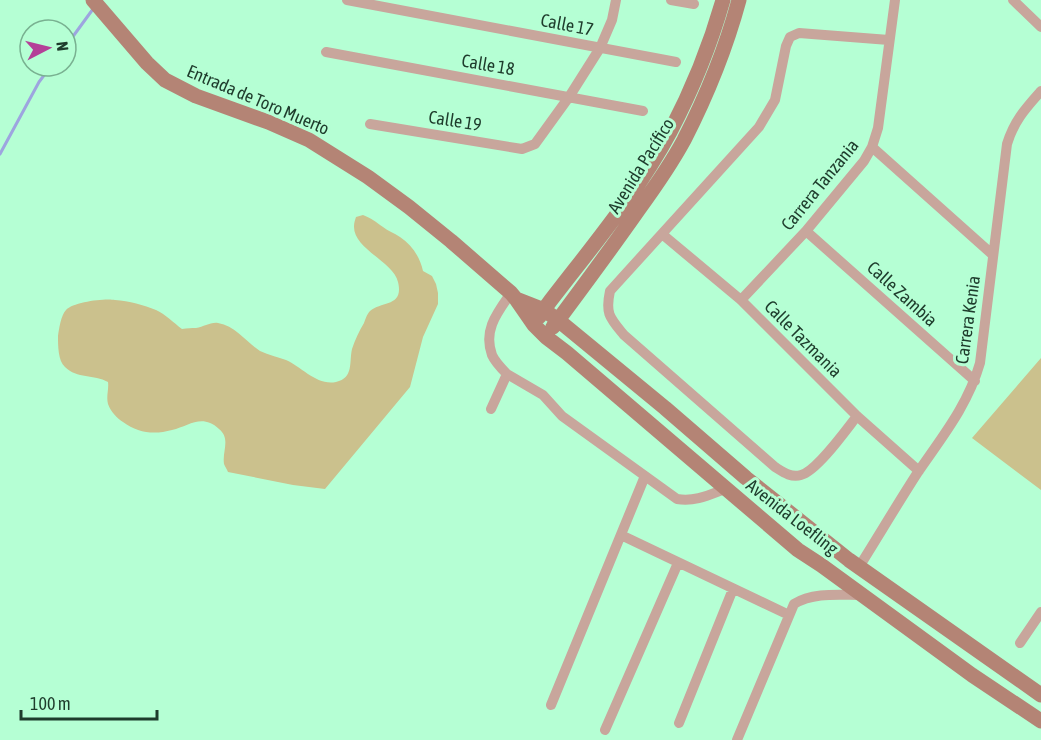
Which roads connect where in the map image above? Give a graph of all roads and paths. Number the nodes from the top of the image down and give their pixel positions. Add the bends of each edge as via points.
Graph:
1 (93, 0) edge
2 (347, 0) edge
3 (616, 0) edge
4 (671, 0) edge
5 (723, 0) edge
6 (739, 0) edge
7 (895, 0) edge
8 (1013, 0) edge
9 (694, 4) dead end
10 (1041, 27) edge
11 (889, 40) junction
12 (600, 48) junction
13 (326, 52) dead end
14 (676, 62) dead end
15 (1041, 91) edge
16 (569, 97) junction
17 (644, 111) dead end
18 (370, 124) dead end
19 (873, 147) junction
20 (806, 231) junction
21 (662, 234) junction
22 (993, 255) junction
23 (514, 296) junction
24 (741, 300) junction
25 (544, 310) junction
26 (558, 320) junction
27 (534, 325) junction
28 (546, 337) junction
29 (507, 374) junction
30 (975, 381) junction
31 (491, 409) dead end
32 (857, 416) junction
33 (919, 471) junction
34 (645, 476) junction
35 (725, 489) junction
36 (621, 536) junction
37 (678, 562) junction
38 (859, 567) junction
39 (733, 589) junction
40 (861, 595) junction
41 (1041, 612) edge
42 (789, 615) junction
43 (1020, 644) dead end
44 (1041, 695) edge
45 (552, 705) dead end
46 (1041, 721) edge
47 (679, 723) dead end
48 (605, 730) dead end
49 (737, 740) edge

1 - 23 street, Entrada de Toro Muerto via 165,80 322,148 410,207
2 - 12 street, Calle 17
3 - 12 street
4 - 9 street
5 - 25 street, Avenida Pacífico via 694,81 669,133 613,219
6 - 26 street, Avenida Pacífico via 709,88 683,141 626,228
7 - 11 street, Carrera Tanzania
8 - 10 street
11 - 19 street, Carrera Tanzania
11 - 21 street via 799,33 790,37 775,100 767,115
12 - 14 street, Calle 17
12 - 16 street
13 - 16 street, Calle 18
15 - 22 street, Carrera Kenia via 1022,111 1007,144
16 - 17 street, Calle 18
16 - 18 street, Calle 19 via 535,144 522,149
19 - 20 street, Carrera Tanzania
19 - 22 street
20 - 24 street, Carrera Tanzania
20 - 30 street, Calle Zambia
21 - 24 street, Calle Tazmania
21 - 32 street via 610,291 606,306 624,335 786,474 800,476 811,471
22 - 30 street, Carrera Kenia
23 - 25 street, Entrada de Toro Muerto
23 - 27 street, Entrada de Toro Muerto
23 - 29 street via 498,312 489,330 493,356
24 - 32 street, Calle Tazmania
25 - 26 street, Avenida Loefling
25 - 27 street, Avenida Pacífico
26 - 28 street, Avenida Pacífico
26 - 38 street, Avenida Loefling
27 - 28 street, Avenida Loefling
28 - 35 street, Avenida Loefling
29 - 31 street
29 - 34 street via 543,395 562,416
30 - 33 street, Carrera Kenia via 952,424
32 - 33 street, Calle Tazmania
33 - 38 street, Carrera Kenia
34 - 35 street via 677,499 688,501
34 - 36 street
35 - 40 street, Avenida Loefling via 798,550
36 - 37 street
36 - 45 street
37 - 39 street
37 - 48 street
38 - 44 street, Avenida Loefling
39 - 42 street
39 - 47 street
40 - 42 street via 803,599 794,604
40 - 46 street, Avenida Loefling
41 - 43 street
42 - 49 street

